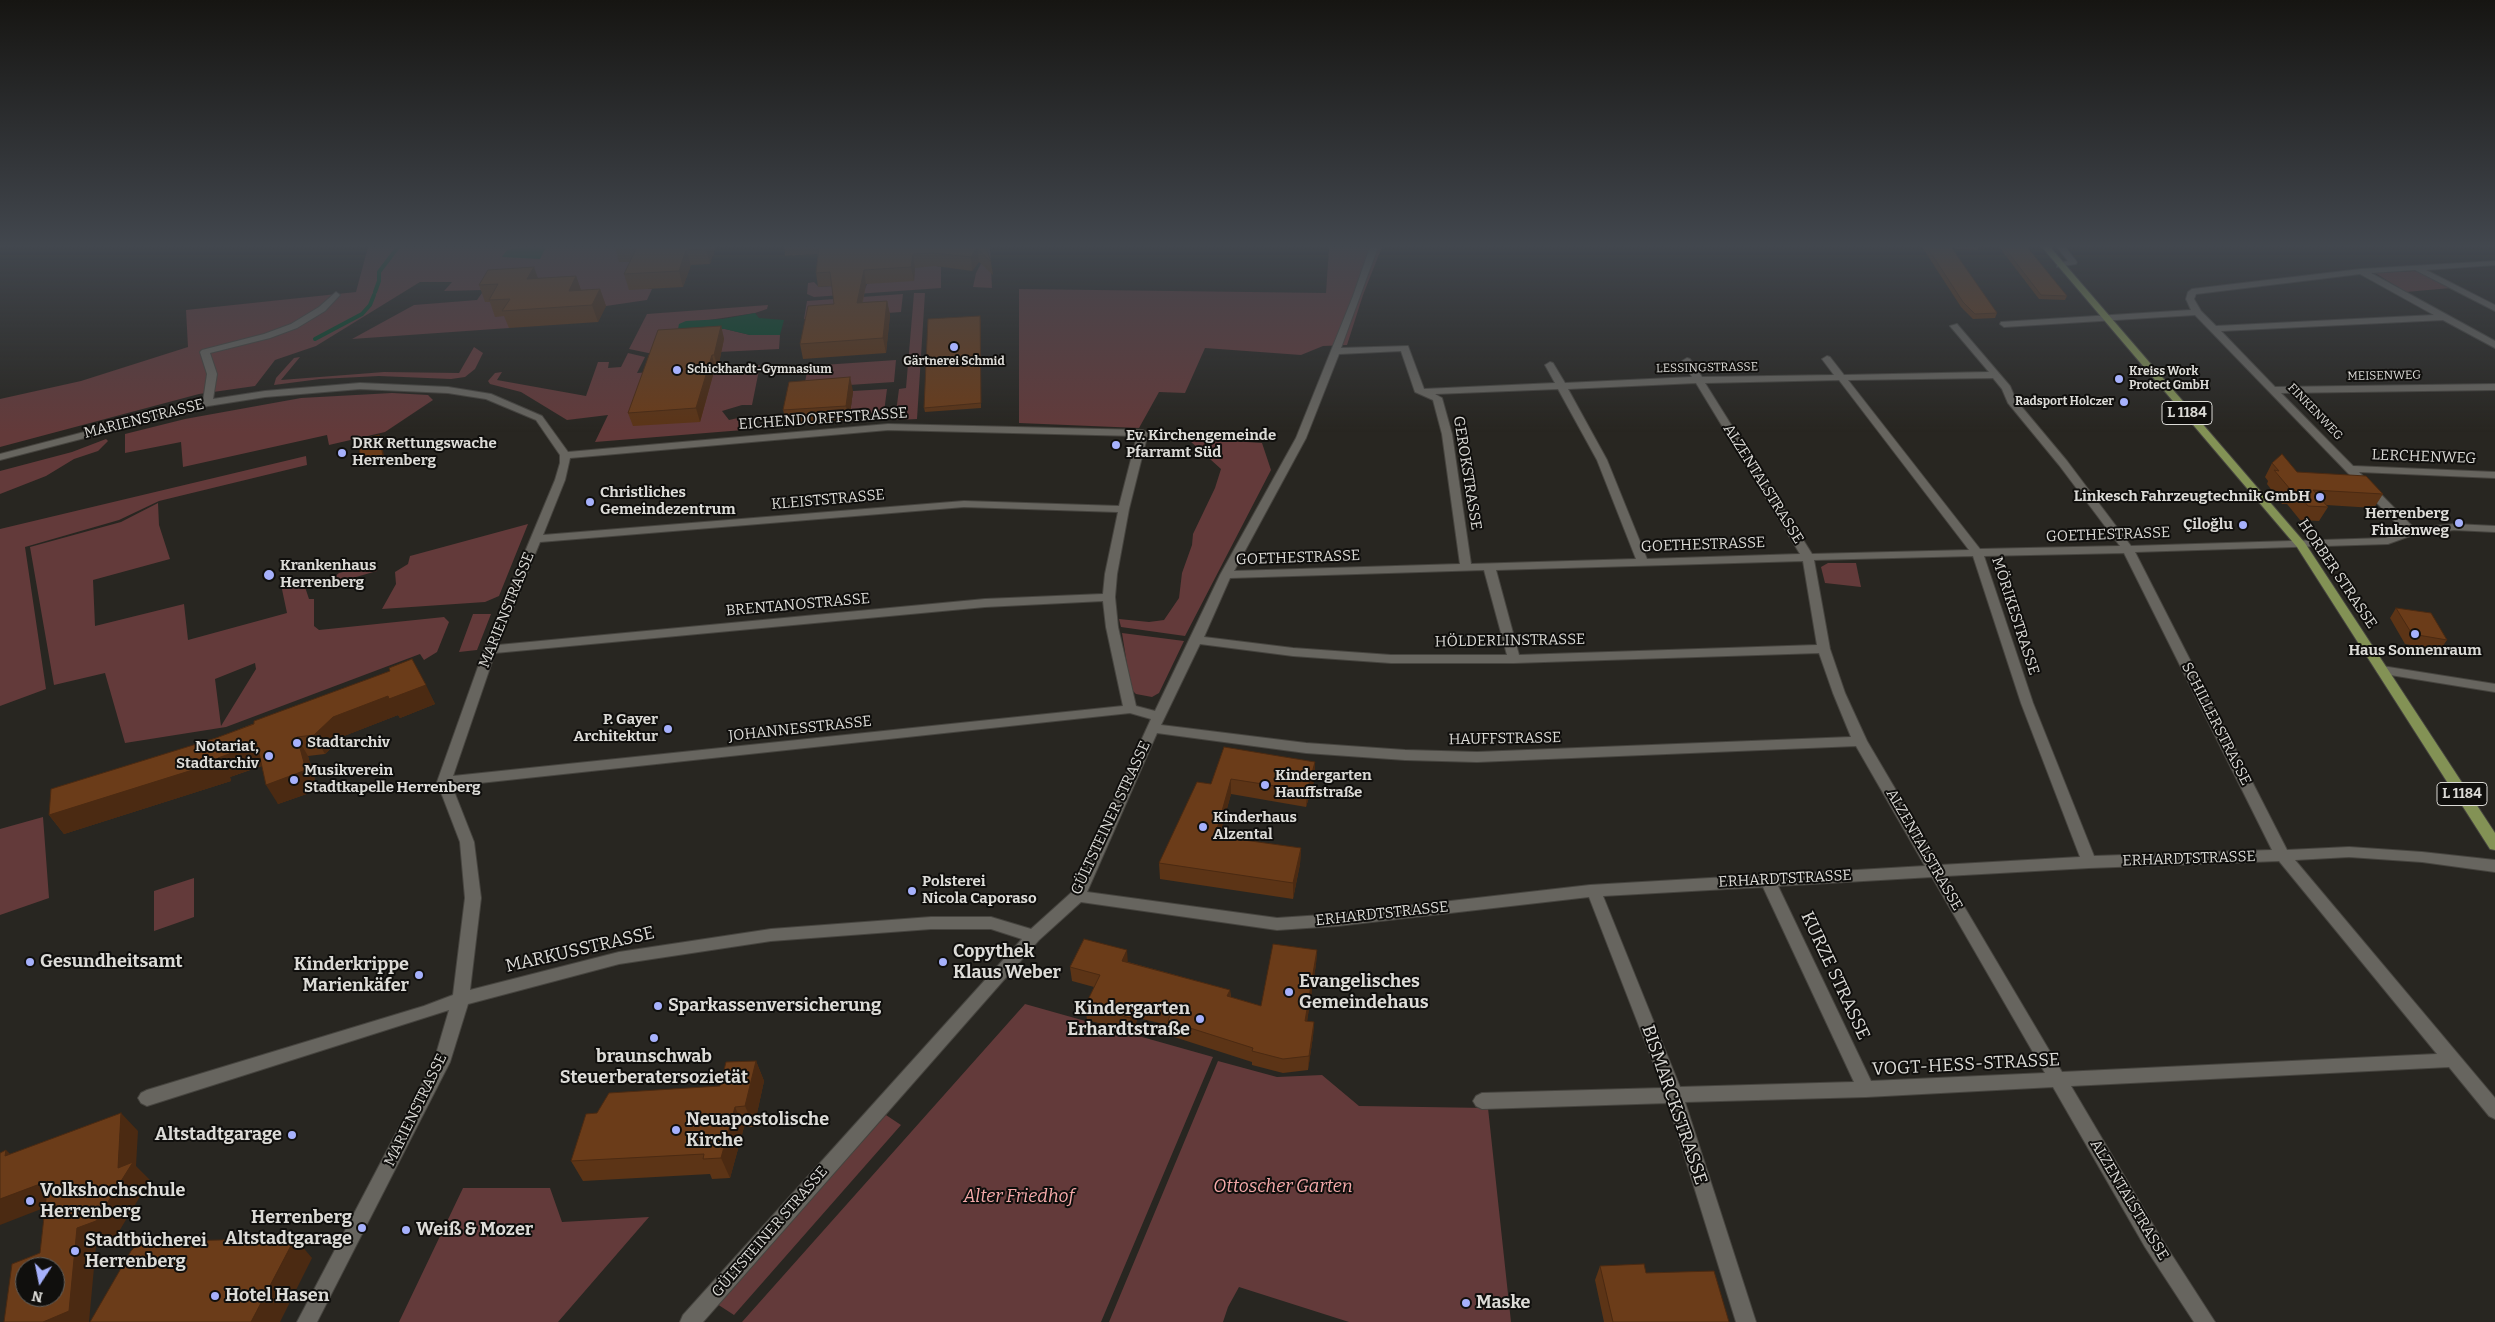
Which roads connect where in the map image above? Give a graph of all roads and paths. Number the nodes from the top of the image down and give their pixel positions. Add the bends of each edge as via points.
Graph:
1 (322, 309) edge
2 (1351, 309) edge
3 (2098, 309) edge
4 (2195, 309) edge
5 (2429, 309) edge
6 (2197, 312) junction
7 (2444, 317) junction
8 (2107, 319) junction
9 (2004, 324) dead end
10 (1954, 326) dead end
11 (2216, 329) junction
12 (2495, 345) edge
13 (1335, 351) junction
14 (1827, 359) dead end
15 (1687, 361) dead end
16 (1550, 365) dead end
17 (1995, 375) junction
18 (1842, 378) junction
19 (1699, 380) junction
20 (1561, 385) junction
21 (2495, 387) edge
22 (2274, 390) junction
23 (1420, 392) junction
24 (208, 403) junction
25 (565, 455) junction
26 (0, 457) edge
27 (2351, 469) junction
28 (2495, 475) edge
29 (1124, 509) junction
30 (2495, 529) edge
31 (2412, 532) junction
32 (535, 539) junction
33 (2301, 545) junction
34 (2127, 548) junction
35 (1978, 554) junction
36 (1808, 557) junction
37 (1643, 562) junction
38 (1489, 567) junction
39 (1466, 568) junction
40 (1226, 575) junction
41 (1109, 597) junction
42 (1197, 640) junction
43 (1824, 649) junction
44 (490, 650) junction
45 (1514, 659) junction
46 (2382, 670) junction
47 (2495, 688) edge
48 (1130, 709) junction
49 (1156, 722) junction
50 (1860, 742) junction
51 (444, 782) junction
52 (2495, 845) edge
53 (2282, 855) junction
54 (2089, 862) junction
55 (2495, 866) edge
56 (1937, 871) junction
57 (1767, 879) junction
58 (1594, 891) junction
59 (1078, 896) junction
60 (1034, 936) junction
61 (461, 999) junction
62 (2453, 1060) junction
63 (2058, 1081) junction
64 (1866, 1089) junction
65 (1674, 1095) junction
66 (147, 1098) dead end
67 (1482, 1101) dead end
68 (2495, 1111) edge
69 (307, 1322) edge
70 (690, 1322) edge
71 (1746, 1322) edge
72 (2205, 1322) edge

1 - 24 street via 294,326 267,336 205,352 212,374
2 - 13 street, GÜLTSTEINER STRASSE
3 - 8 main road, HORBER STRASSE / L 1184
4 - 6 street
5 - 7 street
6 - 8 street
6 - 11 street, FINKENWEG
7 - 11 street
7 - 12 street
8 - 9 street
8 - 33 main road, HORBER STRASSE / L 1184
10 - 17 street, SCHILLERSTRASSE
11 - 22 street, FINKENWEG
13 - 23 street via 1405,348
13 - 40 street, GÜLTSTEINER STRASSE via 1300,438
14 - 18 street, MÖRIKESTRASSE
15 - 19 street, ALZENTALSTRASSE
16 - 20 street
17 - 18 street, LESSINGSTRASSE
17 - 34 street, SCHILLERSTRASSE via 2007,388 2011,401
18 - 19 street, LESSINGSTRASSE
18 - 35 street, MÖRIKESTRASSE
19 - 20 street, LESSINGSTRASSE
19 - 36 street, ALZENTALSTRASSE
20 - 23 street, LESSINGSTRASSE
20 - 37 street via 1602,460
21 - 22 street, MEISENWEG
22 - 27 street, FINKENWEG
23 - 39 street, GEROKSTRASSE via 1437,398 1447,434
24 - 25 street, MARIENSTRASSE via 265,394 360,386 463,392 507,403 538,418
24 - 26 street, MARIENSTRASSE via 117,424
25 - 29 street, EICHENDORFFSTRASSE via 888,427 1143,433
25 - 32 street, MARIENSTRASSE via 564,471
27 - 28 street, LERCHENWEG
27 - 31 street, FINKENWEG
29 - 32 street, KLEISTSTRASSE via 964,504
29 - 41 street
30 - 31 street, GOETHESTRASSE via 2454,527
31 - 33 street, GOETHESTRASSE via 2388,541
32 - 44 street, MARIENSTRASSE
33 - 34 street, GOETHESTRASSE
33 - 46 main road, HORBER STRASSE / L 1184
34 - 35 street, GOETHESTRASSE
34 - 53 street, SCHILLERSTRASSE
35 - 36 street, GOETHESTRASSE
35 - 54 street, MÖRIKESTRASSE via 2027,703
36 - 37 street, GOETHESTRASSE
36 - 43 street, ALZENTALSTRASSE
37 - 38 street, GOETHESTRASSE
38 - 39 street, GOETHESTRASSE
38 - 45 street
39 - 40 street, GOETHESTRASSE
40 - 42 street, GÜLTSTEINER STRASSE
41 - 44 street, BRENTANOSTRASSE via 985,603
41 - 48 street via 1112,627
42 - 45 street, HÖLDERLINSTRASSE via 1293,652 1391,659
42 - 49 street, GÜLTSTEINER STRASSE
43 - 45 street, HÖLDERLINSTRASSE
43 - 50 street, ALZENTALSTRASSE
44 - 51 street, MARIENSTRASSE
46 - 47 street
46 - 52 main road, HORBER STRASSE / L 1184
48 - 49 street, JOHANNESSTRASSE
48 - 51 street, JOHANNESSTRASSE
49 - 50 street, HAUFFSTRASSE via 1306,748 1405,756 1468,757
49 - 59 street, GÜLTSTEINER STRASSE
50 - 56 street, ALZENTALSTRASSE
51 - 61 street, MARIENSTRASSE via 467,842 473,898
53 - 54 street, ERHARDTSTRASSE
53 - 55 street, ERHARDTSTRASSE via 2370,853
53 - 62 street, SCHILLERSTRASSE
54 - 56 street, ERHARDTSTRASSE
56 - 57 street, ERHARDTSTRASSE
56 - 63 street, ALZENTALSTRASSE
57 - 58 street, ERHARDTSTRASSE
57 - 64 street, KURZE STRASSE
58 - 59 street, ERHARDTSTRASSE via 1277,924
58 - 65 street, BISMARCKSTRASSE
59 - 60 street, GÜLTSTEINER STRASSE
60 - 61 street, MARKUSSTRASSE via 991,923 931,923 771,935 619,958
60 - 70 street, GÜLTSTEINER STRASSE
61 - 66 street, MARKUSSTRASSE
61 - 69 street, MARIENSTRASSE via 442,1062
62 - 63 street, VOGT-HESS-STRASSE
62 - 68 street, SCHILLERSTRASSE
63 - 64 street, VOGT-HESS-STRASSE
63 - 72 street, ALZENTALSTRASSE via 2152,1241
64 - 65 street, VOGT-HESS-STRASSE
65 - 67 street, VOGT-HESS-STRASSE
65 - 71 street, BISMARCKSTRASSE

